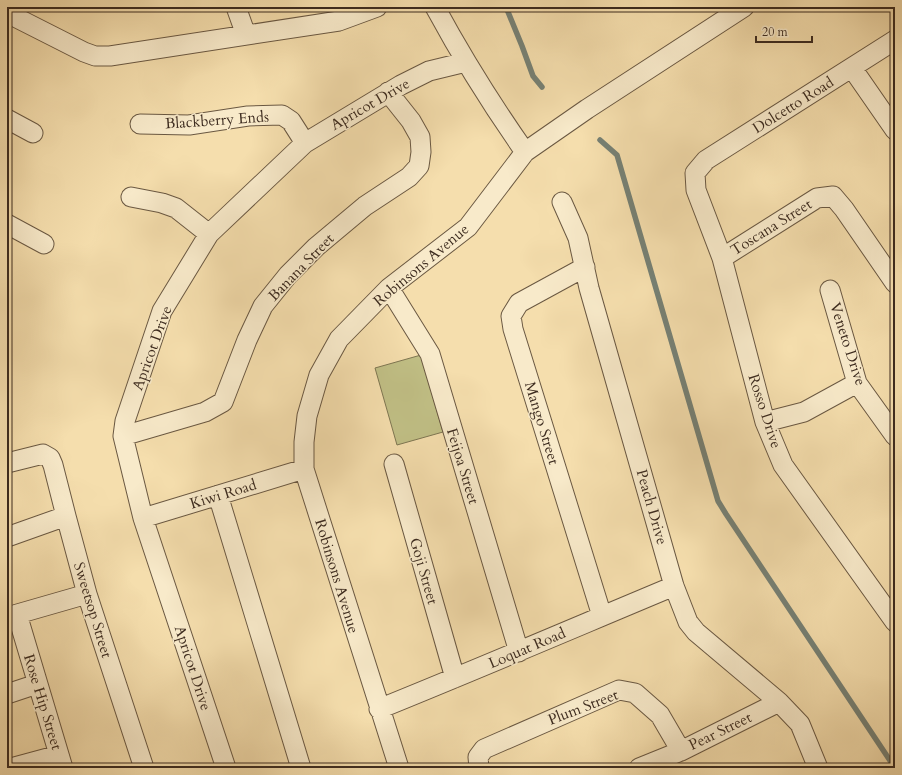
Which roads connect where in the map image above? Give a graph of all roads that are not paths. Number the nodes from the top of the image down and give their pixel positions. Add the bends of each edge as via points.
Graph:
1 (236, 7) edge
2 (378, 7) edge
3 (435, 7) edge
4 (744, 7) edge
5 (7, 12) edge
6 (337, 14) edge
7 (246, 35) junction
8 (895, 40) edge
9 (466, 62) junction
10 (852, 68) junction
11 (388, 92) junction
12 (7, 119) edge
13 (140, 124) dead end
14 (895, 130) edge
15 (33, 133) dead end
16 (305, 143) junction
17 (525, 152) junction
18 (695, 173) joint
19 (130, 197) dead end
20 (562, 202) dead end
21 (7, 224) edge
22 (209, 234) junction
23 (44, 244) dead end
24 (722, 258) junction
25 (585, 268) junction
26 (895, 283) edge
27 (389, 288) junction
28 (830, 290) dead end
29 (857, 383) junction
30 (765, 422) junction
31 (123, 436) junction
32 (895, 436) edge
33 (7, 463) edge
34 (394, 464) dead end
35 (304, 469) junction
36 (218, 496) junction
37 (66, 516) junction
38 (143, 518) junction
39 (7, 536) edge
40 (674, 586) junction
41 (88, 594) junction
42 (12, 616) edge
43 (602, 616) junction
44 (895, 622) edge
45 (519, 652) junction
46 (455, 678) junction
47 (37, 684) junction
48 (7, 694) edge
49 (779, 702) junction
50 (379, 709) junction
51 (681, 751) junction
52 (61, 761) edge
53 (11, 768) edge
54 (144, 768) edge
55 (226, 768) edge
56 (301, 768) edge
57 (399, 768) edge
58 (479, 768) edge
59 (639, 768) edge
60 (818, 768) edge

1 - 7 street
2 - 6 street
3 - 9 street
4 - 17 street, Robinsons Avenue
5 - 7 street via 96,56
6 - 7 street
8 - 10 street, Dolcetto Road
9 - 11 street, Apricot Drive via 429,71
9 - 17 street
10 - 14 street
10 - 18 street, Dolcetto Road via 706,160
11 - 16 street, Apricot Drive
11 - 31 street, Banana Street via 420,137 421,152 418,166 409,177 366,206 316,247 288,275 264,306 247,340 223,402 205,412
12 - 15 street
13 - 16 street, Blackberry Ends via 189,125 248,116 282,116 291,121
16 - 22 street, Apricot Drive
17 - 27 street, Robinsons Avenue via 468,227
18 - 24 street, Rosso Drive via 696,190
19 - 22 street via 176,208
20 - 25 street, Peach Drive via 578,238
21 - 23 street
22 - 31 street, Apricot Drive via 162,311 125,421
24 - 26 street, Toscana Street via 817,198 833,196
24 - 30 street, Rosso Drive
25 - 40 street, Peach Drive
25 - 43 street, Mango Street via 519,303 511,316
27 - 35 street, Robinsons Avenue via 339,339 319,375 307,416
27 - 45 street, Feijoa Street via 430,354
28 - 29 street, Veneto Drive
29 - 30 street via 804,412
29 - 32 street, Veneto Drive
30 - 44 street, Rosso Drive via 783,465
31 - 38 street, Apricot Drive
33 - 37 street, Sweetsop Street via 43,454 50,458
34 - 46 street, Goji Street
35 - 36 street, Kiwi Road
35 - 50 street, Robinsons Avenue
36 - 38 street, Kiwi Road
36 - 56 street
37 - 39 street
37 - 41 street, Sweetsop Street
38 - 55 street, Apricot Drive
40 - 43 street, Loquat Road
40 - 49 street, Peach Drive via 688,622 696,632
41 - 42 street, Rose Hip Street
41 - 54 street, Sweetsop Street
42 - 47 street, Rose Hip Street
43 - 45 street, Loquat Road
45 - 46 street, Loquat Road
46 - 50 street, Loquat Road
47 - 48 street
47 - 52 street, Rose Hip Street
49 - 51 street, Pear Street
49 - 60 street, Peach Drive via 800,724
50 - 57 street, Robinsons Avenue
51 - 58 street, Plum Street via 660,715 635,693 619,690 484,749 478,757
51 - 59 street, Pear Street
52 - 53 street

